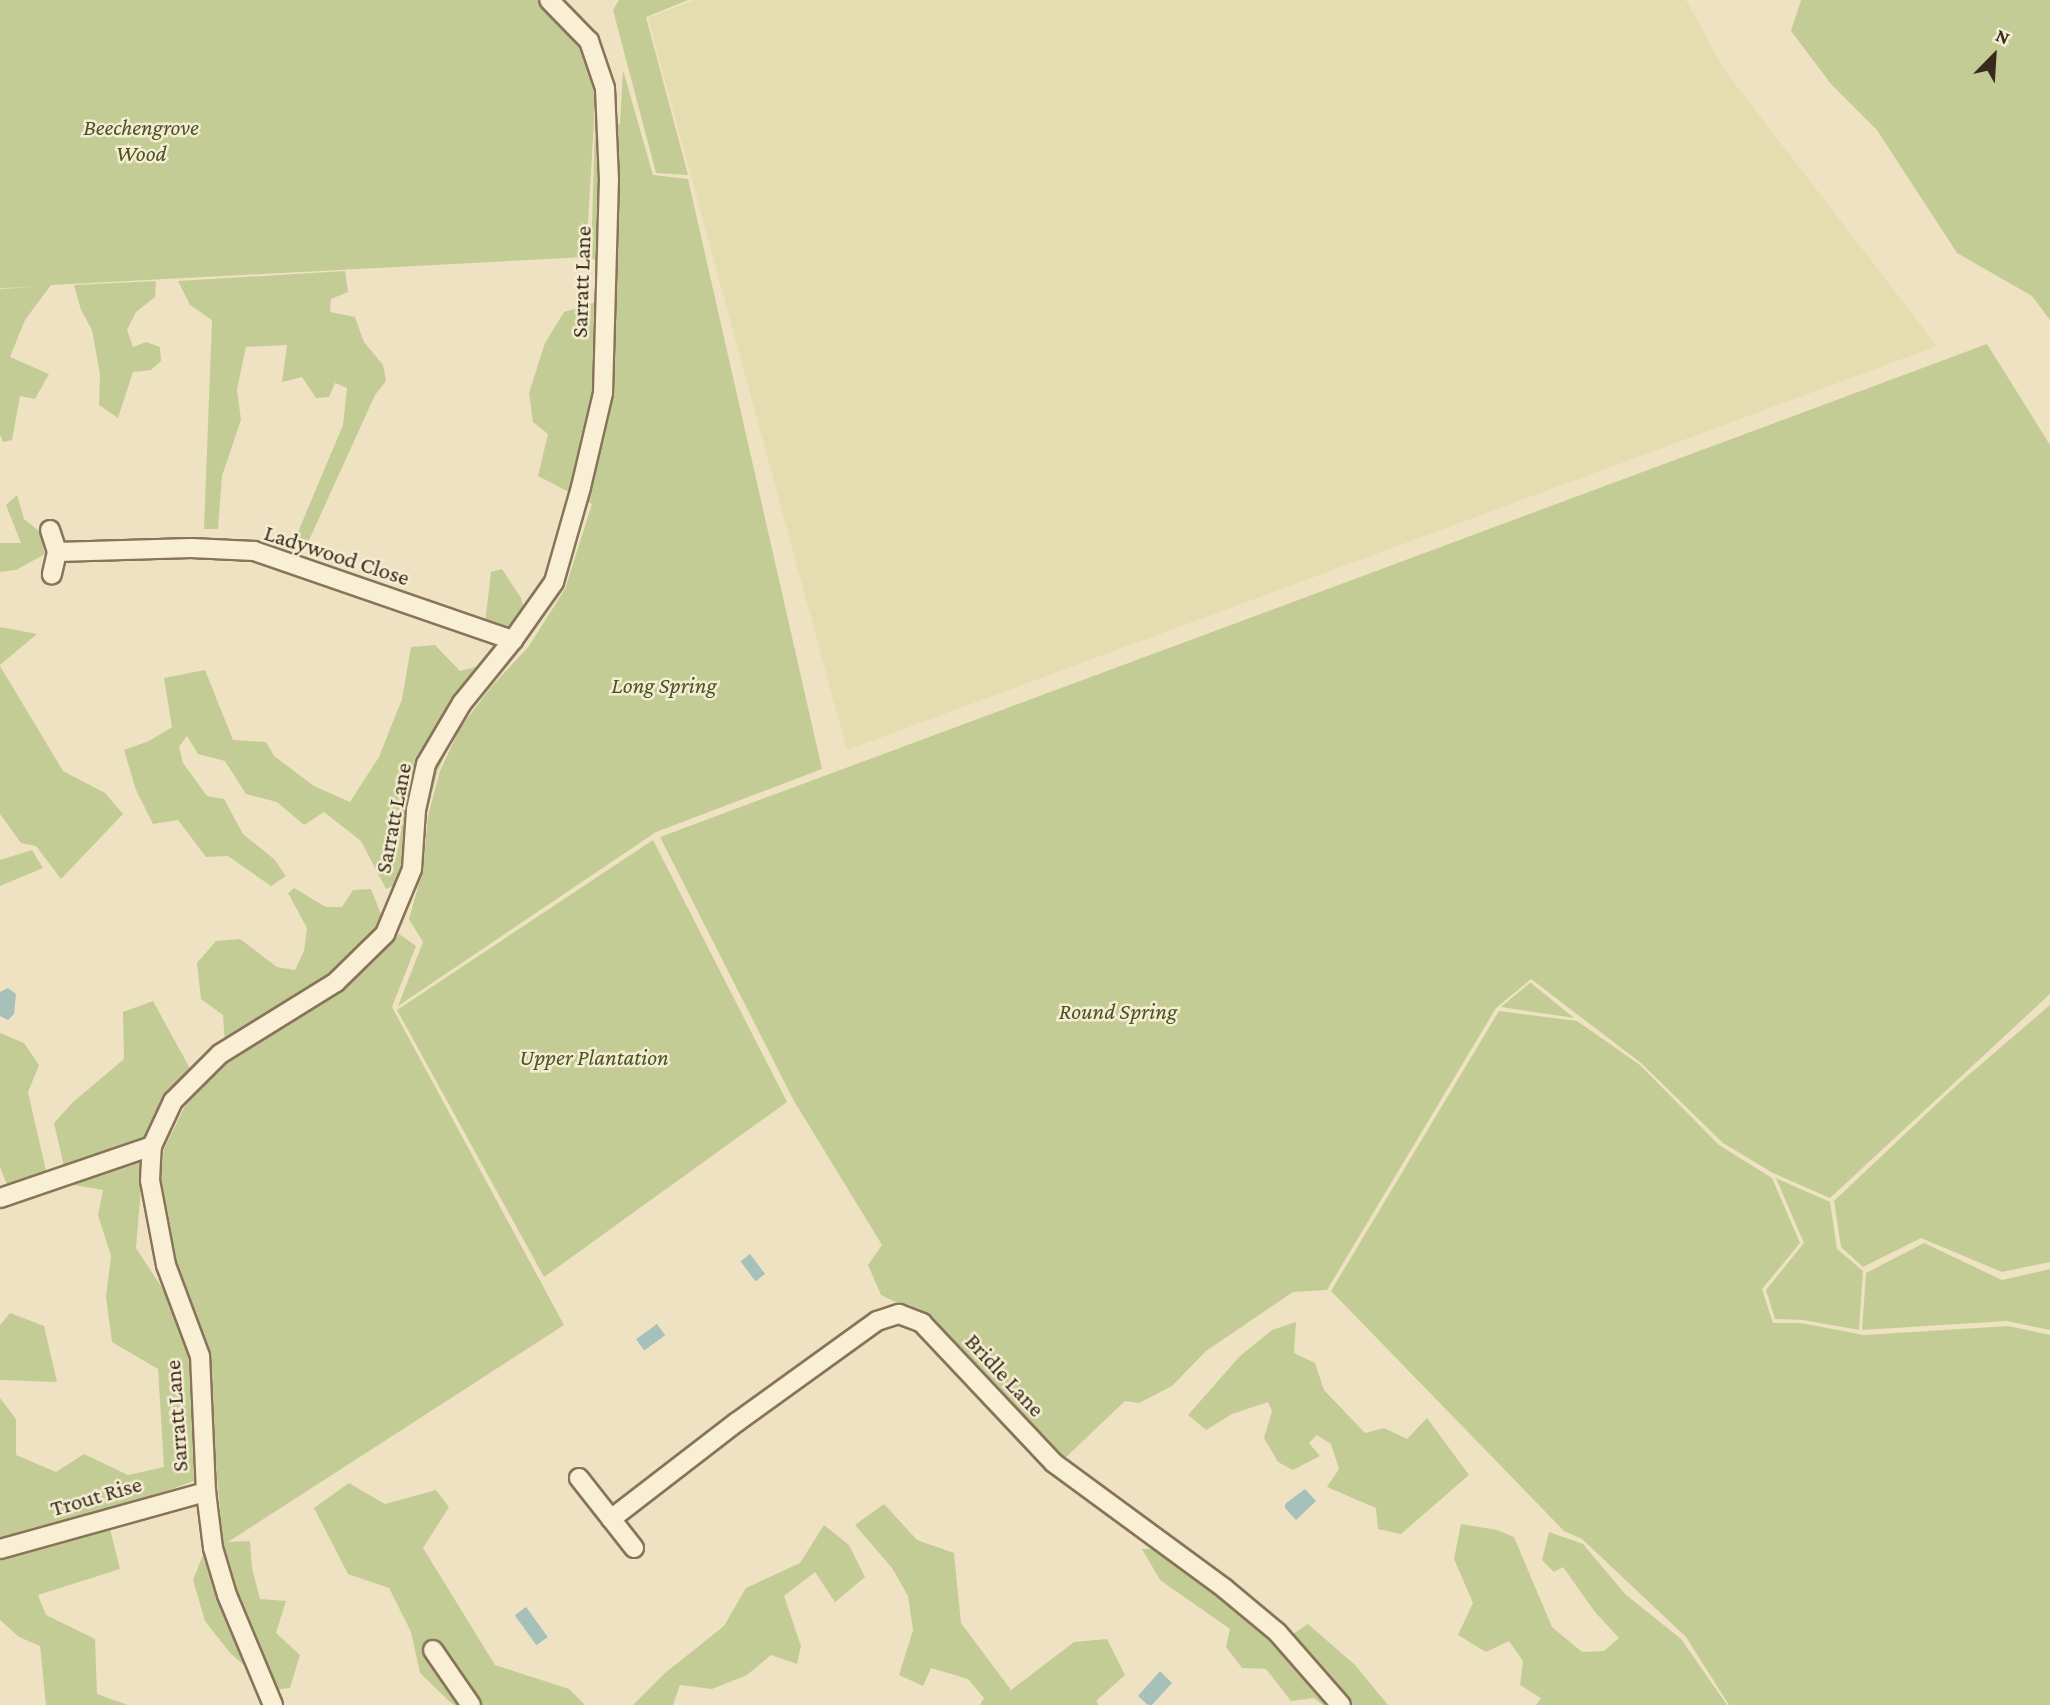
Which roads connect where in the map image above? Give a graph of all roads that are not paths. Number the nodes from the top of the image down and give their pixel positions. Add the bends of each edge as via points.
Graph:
1 (549, 0) edge
2 (50, 530) dead end
3 (57, 552) junction
4 (52, 574) dead end
5 (513, 640) junction
6 (152, 1146) junction
7 (0, 1199) edge
8 (579, 1478) dead end
9 (206, 1492) junction
10 (611, 1519) junction
11 (634, 1548) dead end
12 (0, 1549) edge
13 (433, 1650) dead end
14 (273, 1705) edge
15 (471, 1705) edge
16 (1341, 1705) edge

1 - 5 street, Sarratt Lane via 589,41 606,88 609,180 603,393 554,582
2 - 3 street
3 - 4 street
3 - 5 street, Ladywood Close via 254,551
5 - 6 street, Sarratt Lane via 462,703 426,764 416,810 412,869 385,934 336,982 220,1054 173,1101
6 - 7 street
6 - 9 street, Sarratt Lane via 150,1180 166,1265 200,1356
8 - 10 street
9 - 12 street, Trout Rise
9 - 14 street, Sarratt Lane via 213,1548 227,1595
10 - 11 street
10 - 16 street, Bridle Lane via 877,1321 899,1314 922,1323 1054,1463 1277,1632
13 - 15 street

